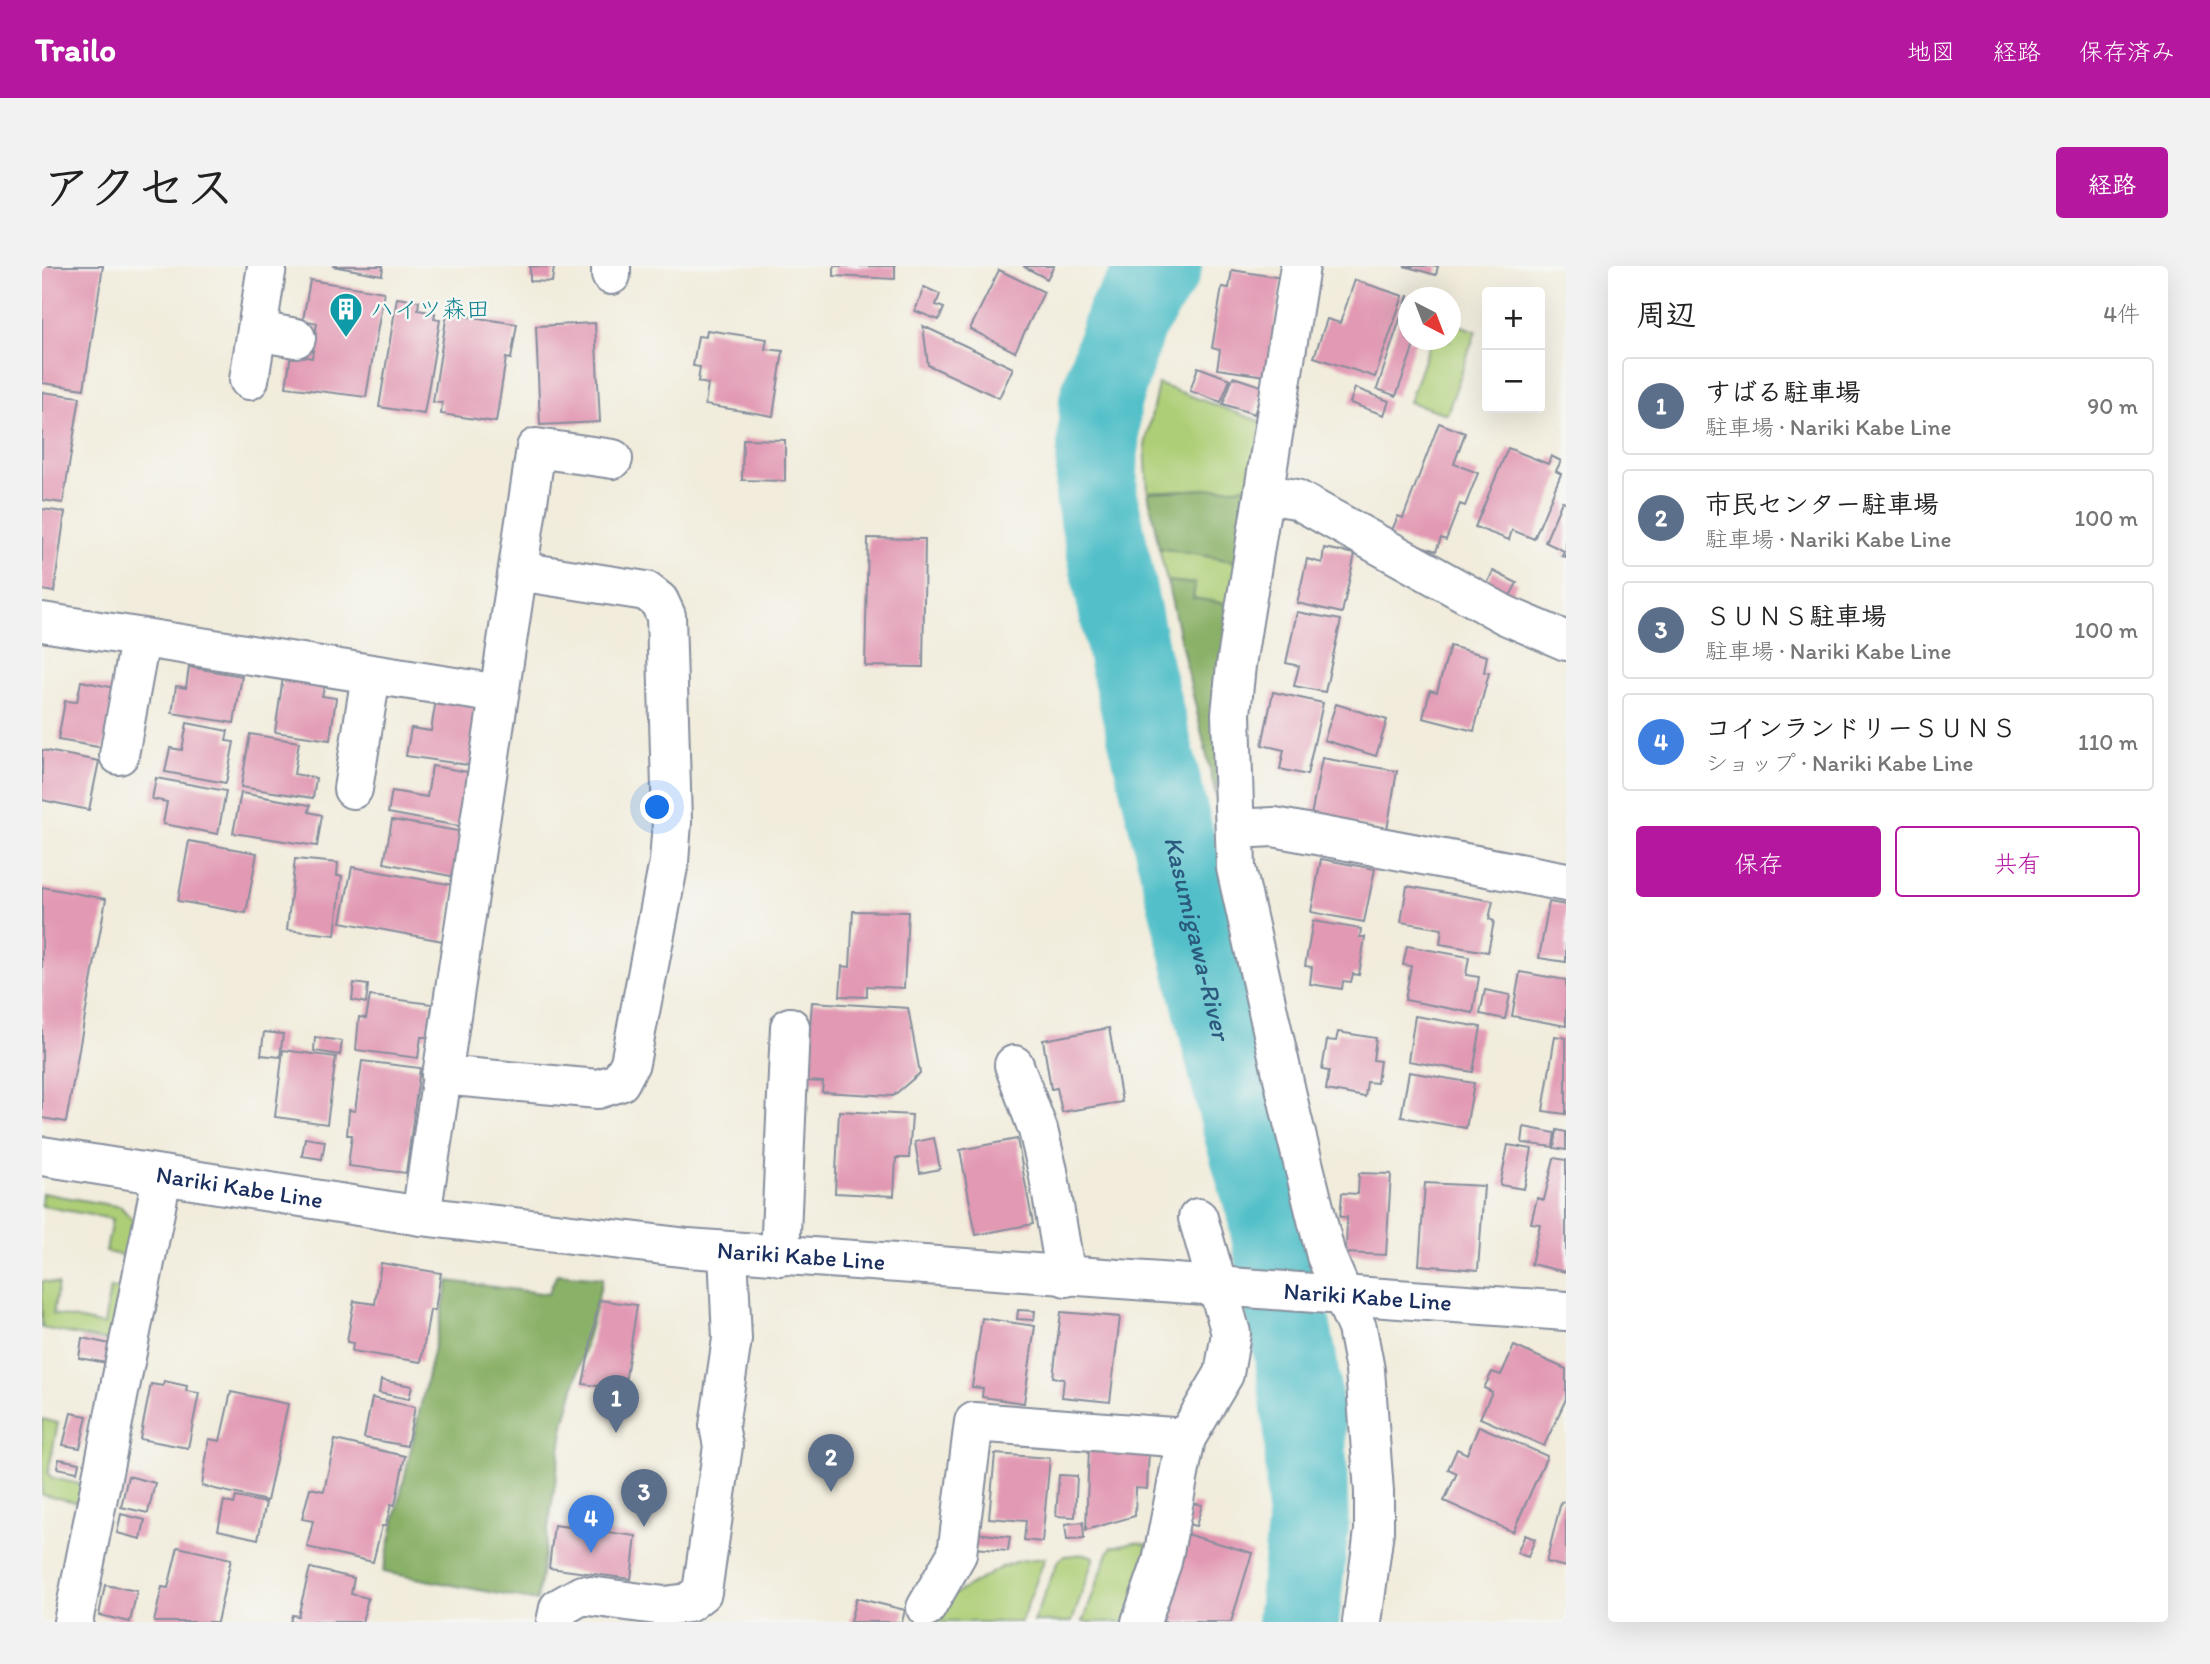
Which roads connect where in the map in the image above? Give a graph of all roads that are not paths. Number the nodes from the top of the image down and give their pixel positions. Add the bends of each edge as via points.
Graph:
1 (267, 266) edge
2 (1300, 266) edge
3 (257, 331) junction
4 (296, 338) dead end
5 (249, 380) dead end
6 (613, 459) dead end
7 (1266, 494) junction
8 (518, 571) junction
9 (42, 622) edge
10 (139, 640) junction
11 (1566, 641) edge
12 (371, 675) junction
13 (499, 694) junction
14 (119, 755) dead end
15 (353, 789) dead end
16 (1235, 829) junction
17 (1566, 882) edge
18 (790, 1027) dead end
19 (1014, 1065) dead end
20 (441, 1075) junction
21 (42, 1156) edge
22 (162, 1177) junction
23 (421, 1216) junction
24 (1198, 1218) dead end
25 (728, 1252) junction
26 (780, 1256) junction
27 (1066, 1277) junction
28 (1227, 1288) junction
29 (1333, 1294) junction
30 (1566, 1311) edge
31 (1186, 1438) junction
32 (926, 1608) dead end
33 (73, 1622) edge
34 (556, 1622) edge
35 (1141, 1622) edge
36 (1363, 1622) edge

1 - 3 street
2 - 7 street
3 - 4 street
3 - 5 street
6 - 8 street via 536,448
7 - 11 street via 1296,499 1505,615
7 - 16 street via 1231,714
8 - 13 street
8 - 20 street via 646,591 659,601 666,616 669,862 630,1063 620,1082 598,1089
9 - 10 street
10 - 12 street
10 - 14 street
12 - 13 street
12 - 15 street
13 - 20 street
16 - 17 street via 1274,827
16 - 29 street via 1236,868
18 - 26 street
19 - 27 street via 1038,1130
20 - 23 street
21 - 22 street, Nariki Kabe Line
22 - 23 street, Nariki Kabe Line
22 - 33 street
23 - 25 street, Nariki Kabe Line
24 - 28 street
25 - 26 street, Nariki Kabe Line
25 - 34 street via 732,1339 719,1426 723,1446 702,1592 688,1603 664,1606 582,1595 559,1608
26 - 27 street, Nariki Kabe Line
27 - 28 street, Nariki Kabe Line
28 - 29 street, Nariki Kabe Line
28 - 31 street via 1231,1333 1224,1374
29 - 30 street, Nariki Kabe Line
29 - 36 street via 1357,1328 1365,1370 1374,1531
31 - 32 street via 974,1422 957,1554
31 - 35 street via 1162,1562

